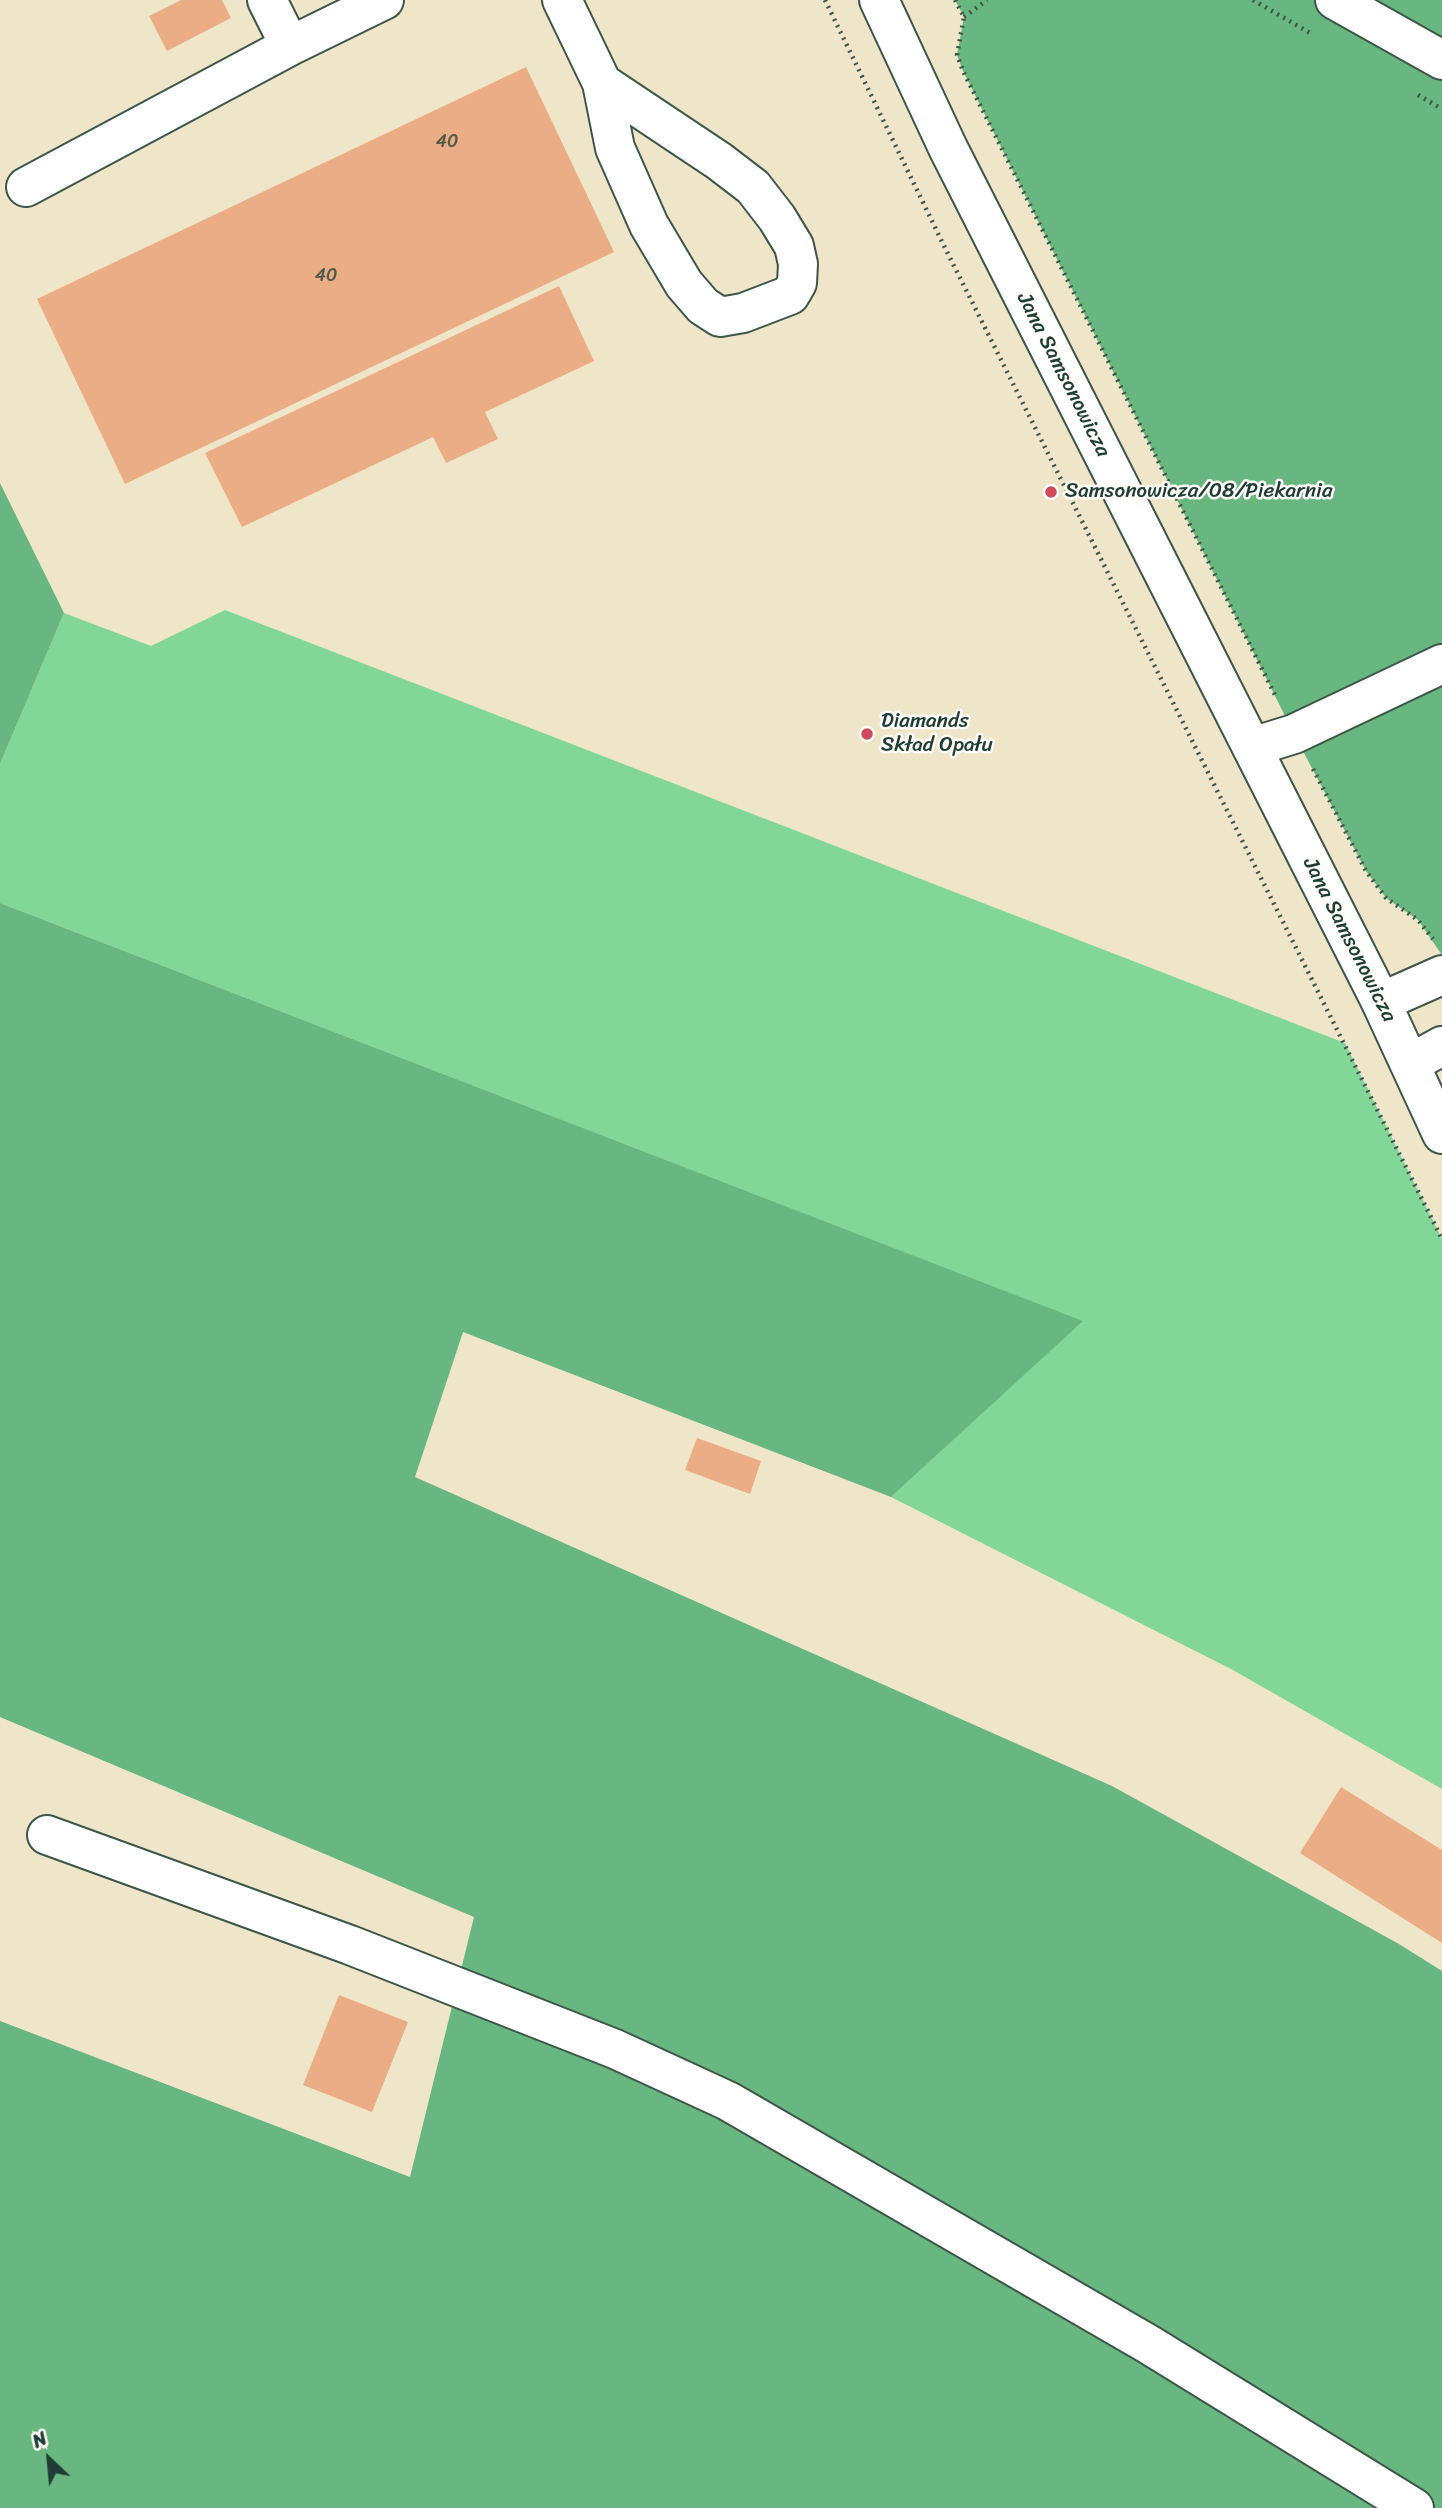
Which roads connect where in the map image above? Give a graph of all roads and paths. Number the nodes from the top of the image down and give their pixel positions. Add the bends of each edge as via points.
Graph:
1 (267, 0) edge
2 (384, 0) edge
3 (562, 0) edge
4 (825, 0) edge
5 (879, 0) edge
6 (955, 0) edge
7 (987, 0) edge
8 (1335, 0) edge
9 (964, 17) junction
10 (289, 46) junction
11 (1442, 60) edge
12 (602, 83) junction
13 (26, 187) dead end
14 (1442, 664) edge
15 (1294, 734) junction
16 (1252, 747) junction
17 (1439, 960) edge
18 (1381, 1002) junction
19 (1426, 1055) edge
20 (1442, 1134) edge
21 (1442, 1240) edge
22 (47, 1835) dead end
23 (1414, 2508) edge

1 - 10 street
2 - 10 street
3 - 12 street
4 - 21 path
5 - 16 street, Jana Samsonowicza via 948,148
6 - 9 path
7 - 9 path
8 - 11 street
9 - 15 path via 957,55 963,71
10 - 13 street
12 - 12 street via 615,148 649,225 684,284 720,317 790,295 797,282 794,246 753,187
14 - 15 street
15 - 16 street
15 - 17 path via 1366,871 1387,898 1418,920
16 - 18 street, Jana Samsonowicza
17 - 18 street
18 - 19 street, Jana Samsonowicza
19 - 20 street, Jana Samsonowicza
22 - 23 street via 350,1945 615,2049 728,2101 1148,2344

